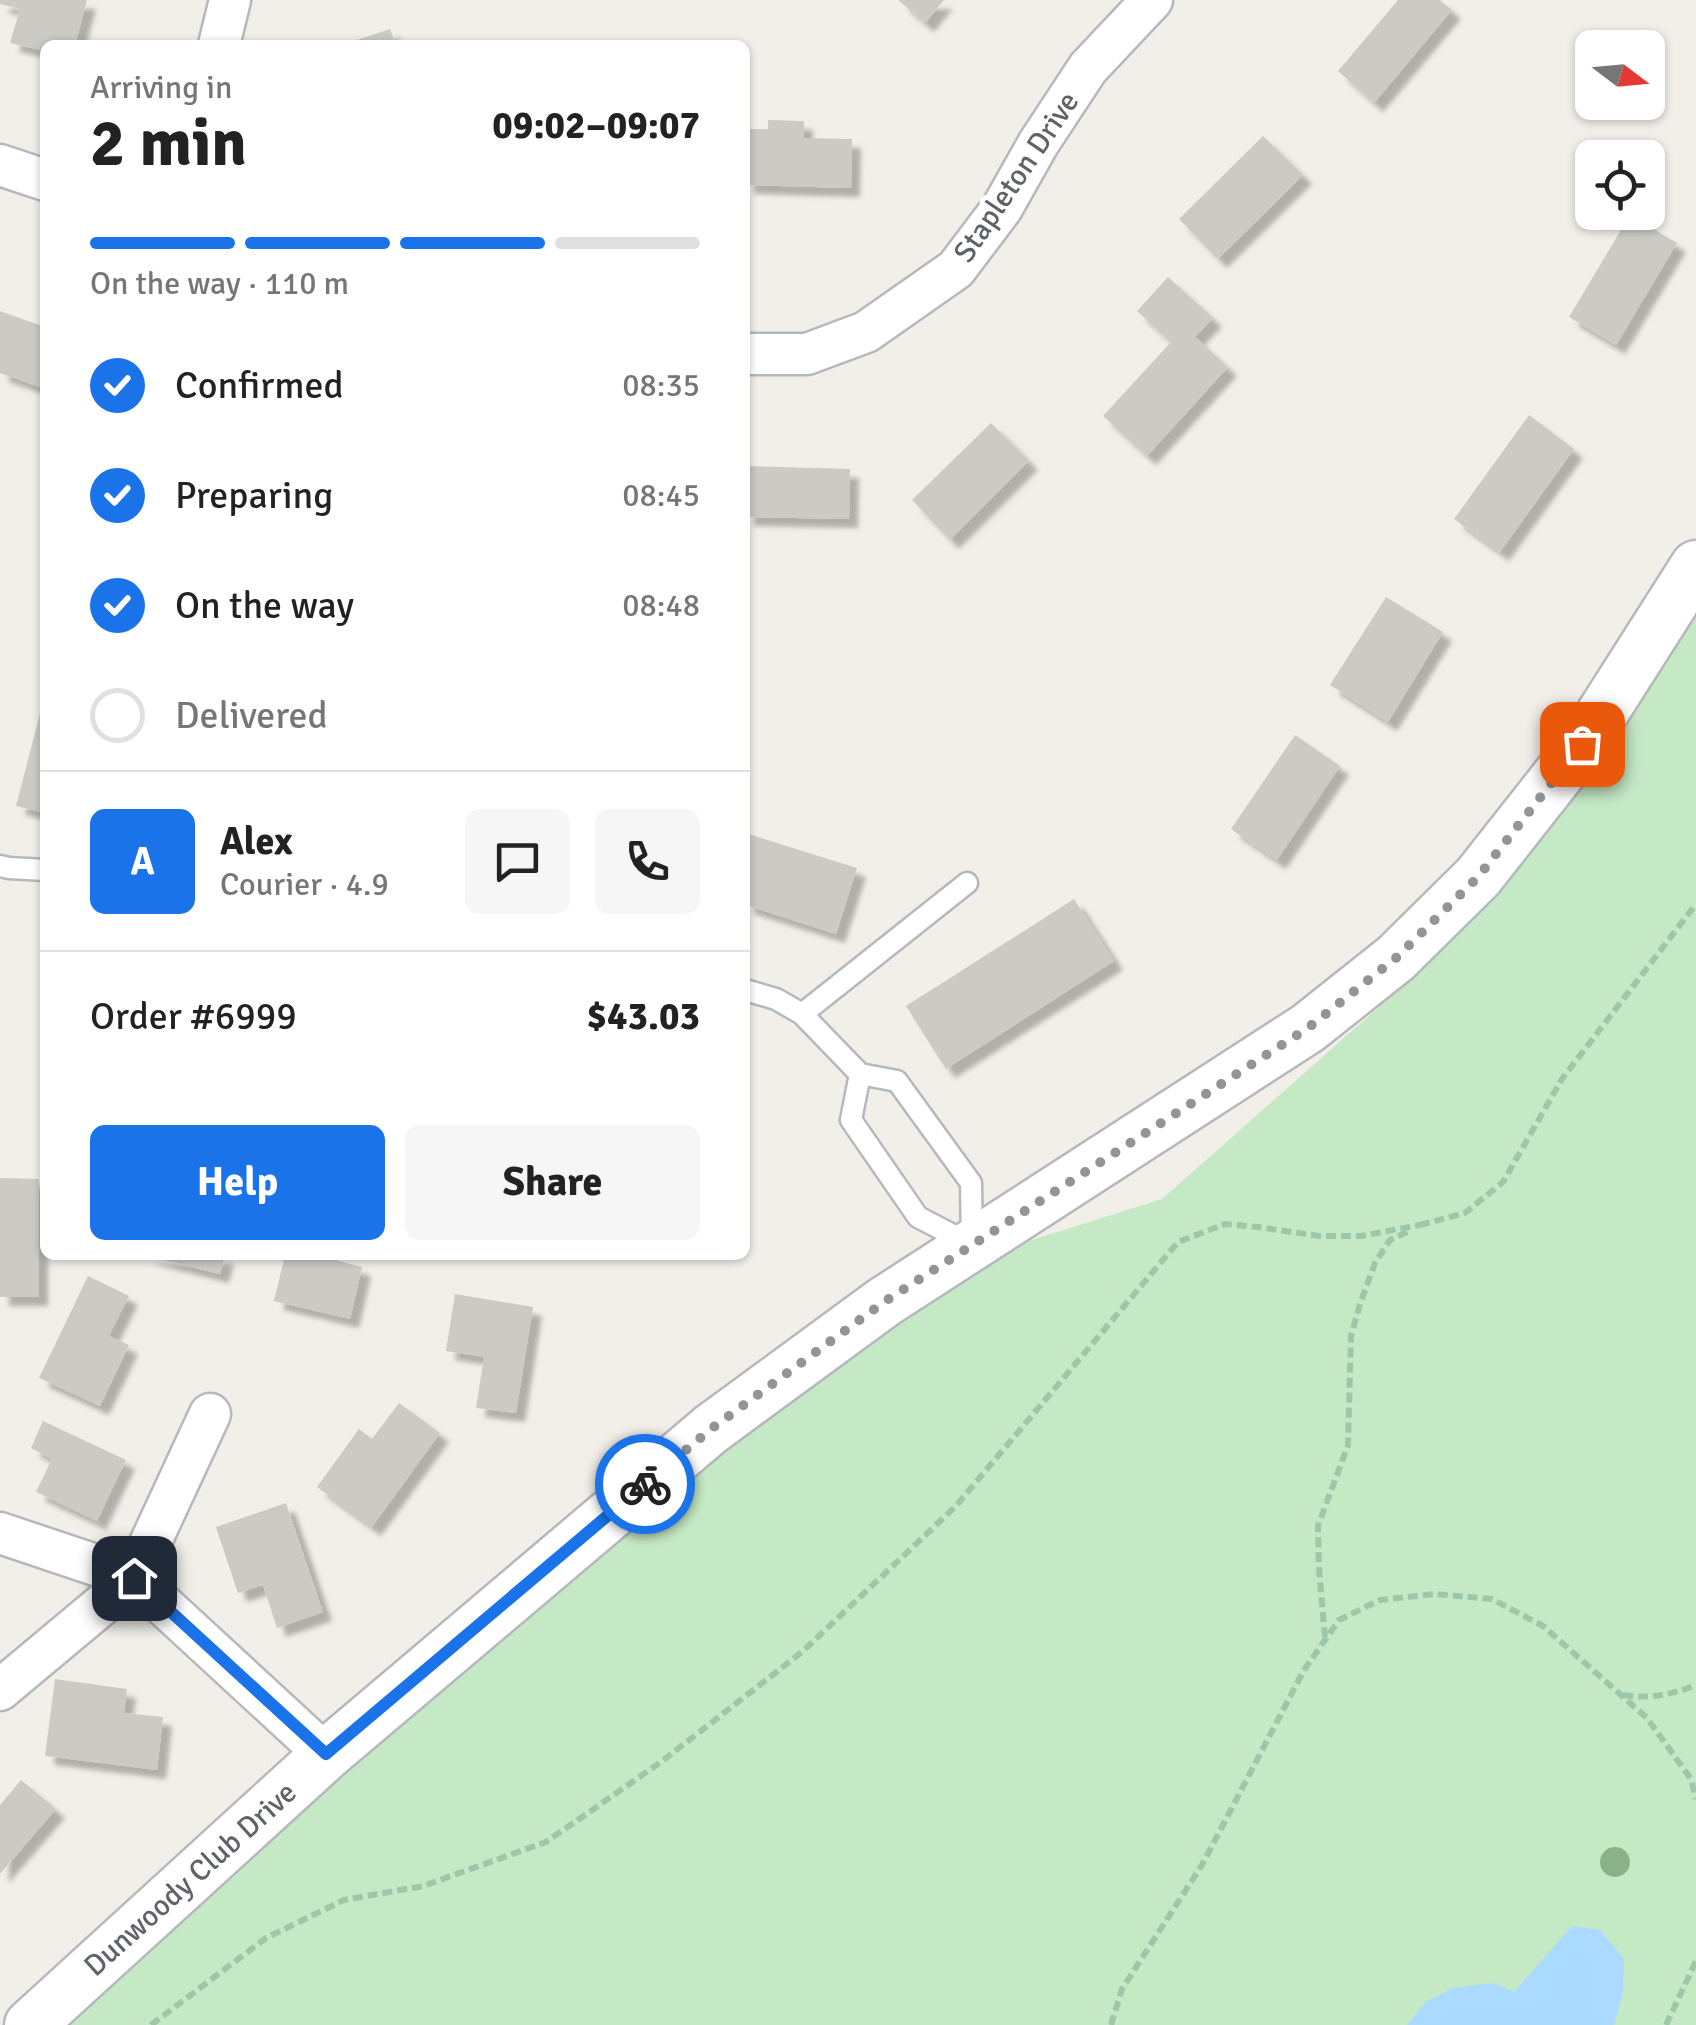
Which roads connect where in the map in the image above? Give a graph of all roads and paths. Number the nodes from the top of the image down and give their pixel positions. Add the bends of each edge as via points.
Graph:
1 (230, 0) edge
2 (1152, 0) edge
3 (219, 40) edge
4 (0, 164) edge
5 (40, 178) edge
6 (750, 354) edge
7 (1696, 566) edge
8 (0, 866) edge
9 (40, 870) edge
10 (967, 883) dead end
11 (1696, 904) edge
12 (750, 991) edge
13 (802, 1014) junction
14 (860, 1074) junction
15 (1420, 1225) junction
16 (972, 1245) junction
17 (210, 1414) dead end
18 (0, 1533) edge
19 (134, 1578) junction
20 (1326, 1638) junction
21 (1696, 1685) edge
22 (0, 1690) edge
23 (1622, 1694) junction
24 (326, 1754) junction
25 (1696, 1799) edge
26 (1696, 1961) edge
27 (30, 2025) edge
28 (151, 2025) edge
29 (1111, 2025) edge
30 (1666, 2025) edge

1 - 3 street
2 - 6 street, Stapleton Drive via 1088,68 956,269 866,332 807,354
4 - 5 street
7 - 16 street, Dunwoody Club Drive via 1582,744 1478,877 1396,958 1308,1028
8 - 9 lane
10 - 13 lane
11 - 15 path via 1562,1079 1503,1182 1465,1213
12 - 13 lane
13 - 14 lane
14 - 16 lane via 851,1120 918,1217
14 - 16 lane via 897,1081 971,1183
15 - 20 path via 1390,1240 1375,1263 1352,1336 1348,1445 1318,1526
15 - 28 path via 1319,1236 1225,1224 1178,1242 955,1507 802,1652 661,1762 546,1842 423,1886 344,1900 266,1938
16 - 24 street, Dunwoody Club Drive via 711,1429
17 - 19 street
18 - 19 street
19 - 22 street
19 - 24 street
20 - 23 path via 1339,1620 1380,1600 1435,1594 1492,1599 1543,1626
20 - 29 path via 1202,1865 1122,1989
21 - 23 path via 1671,1695
23 - 25 path via 1691,1779
24 - 27 street, Dunwoody Club Drive
26 - 30 path

